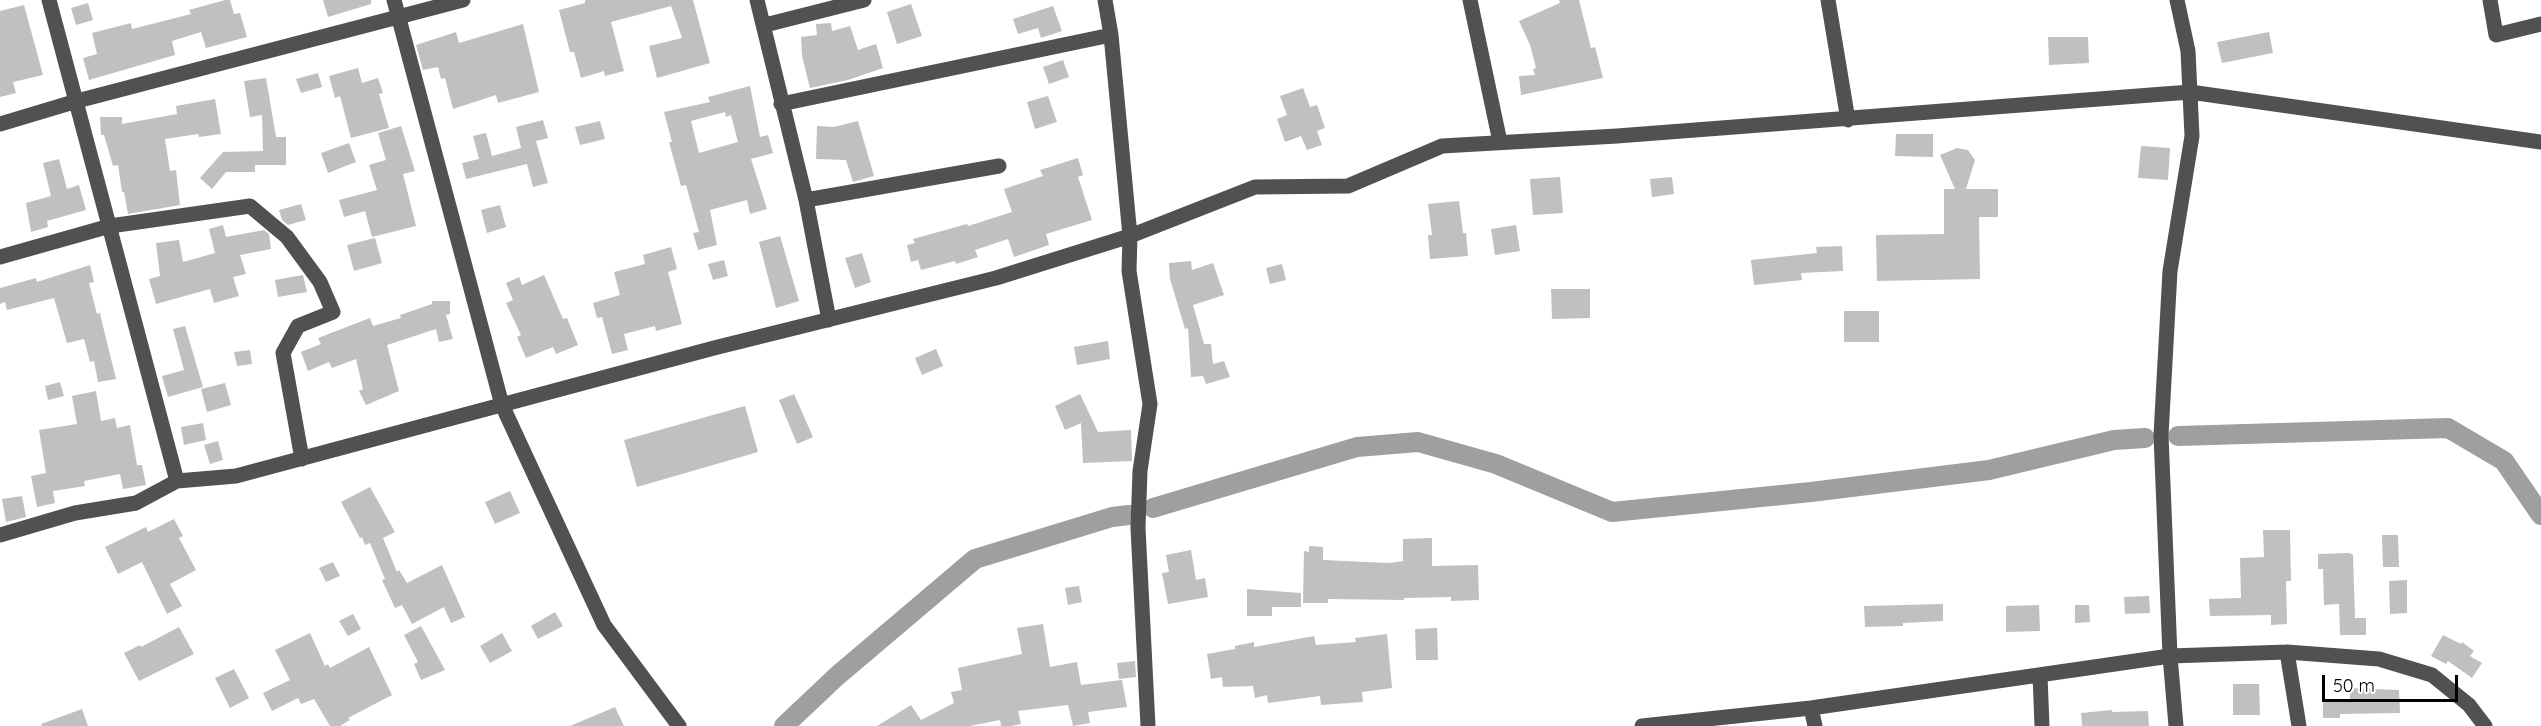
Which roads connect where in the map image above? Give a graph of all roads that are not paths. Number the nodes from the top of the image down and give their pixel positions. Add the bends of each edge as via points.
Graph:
1 (49, 0) edge
2 (394, 0) edge
3 (463, 0) edge
4 (758, 0) edge
5 (864, 0) edge
6 (1105, 0) edge
7 (1470, 0) edge
8 (1828, 0) edge
9 (2177, 0) edge
10 (2490, 0) edge
11 (399, 16) junction
12 (2541, 24) edge
13 (765, 25) junction
14 (1111, 35) junction
15 (2190, 92) junction
16 (77, 101) junction
17 (781, 104) junction
18 (1848, 120) junction
19 (0, 124) edge
20 (1500, 142) junction
21 (2541, 142) edge
22 (999, 166) dead end
23 (806, 200) junction
24 (110, 226) junction
25 (1130, 236) junction
26 (0, 257) edge
27 (829, 320) junction
28 (502, 405) junction
29 (302, 459) junction
30 (177, 481) junction
31 (0, 535) edge
32 (2288, 651) junction
33 (2170, 656) junction
34 (2040, 675) junction
35 (1811, 708) junction
36 (679, 726) edge
37 (1148, 726) edge
38 (1642, 726) edge
39 (1815, 726) edge
40 (2042, 726) edge
41 (2176, 726) edge
42 (2299, 726) edge
43 (2485, 726) edge

1 - 16 street
2 - 11 street
3 - 11 street
4 - 13 street
5 - 13 street
6 - 14 street
7 - 20 street
8 - 18 street
9 - 15 street via 2188,51
10 - 12 street via 2496,35
11 - 16 street
11 - 28 street
13 - 17 street
14 - 17 street
14 - 25 street
15 - 18 street
15 - 21 street
15 - 33 street via 2192,136 2170,271 2161,435
16 - 19 street
16 - 24 street
17 - 23 street
18 - 20 street
20 - 25 street via 1442,146 1348,186 1255,187
22 - 23 street
23 - 27 street
24 - 26 street
24 - 29 street via 250,206 287,237 320,282 333,312 298,326 283,353
24 - 30 street
25 - 27 street via 996,278
25 - 37 street via 1129,271 1150,404 1137,528
27 - 28 street
28 - 29 street
28 - 36 street via 604,625
29 - 30 street via 236,477
30 - 31 street via 136,503 75,513
32 - 33 street
32 - 42 street
32 - 43 street via 2379,659 2432,675 2469,705
33 - 34 street
33 - 41 street
34 - 35 street
34 - 40 street
35 - 38 street
35 - 39 street

